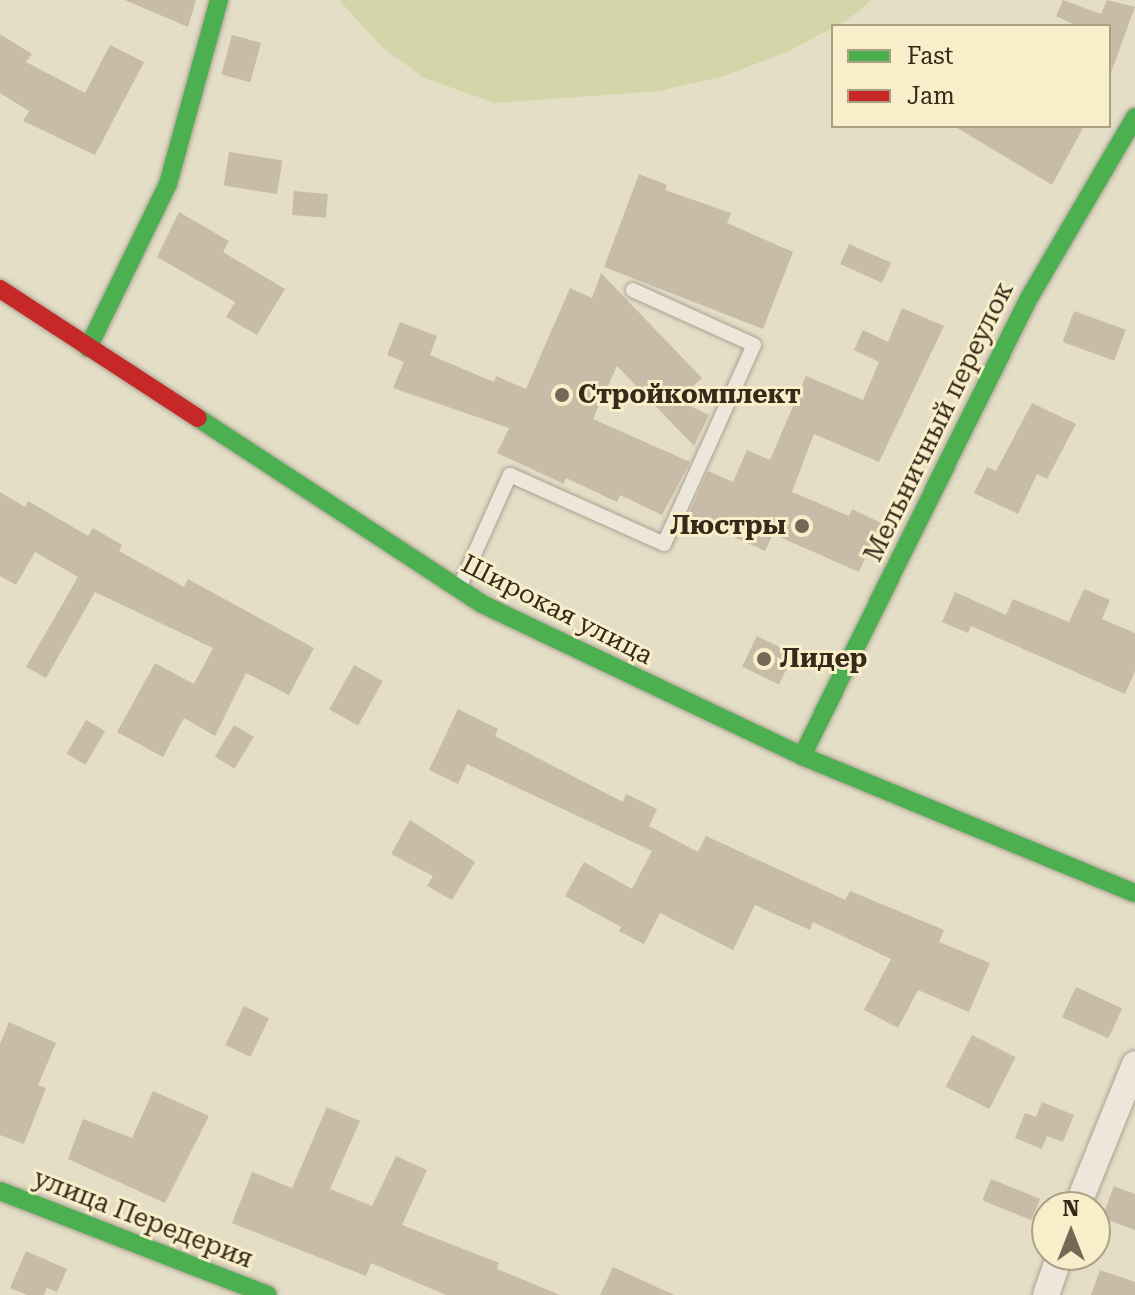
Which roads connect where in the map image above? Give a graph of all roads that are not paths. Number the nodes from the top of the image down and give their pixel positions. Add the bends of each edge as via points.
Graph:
1 (219, 0) edge
2 (1135, 117) edge
3 (0, 289) edge
4 (633, 290) dead end
5 (88, 348) junction
6 (458, 590) junction
7 (802, 756) junction
8 (1135, 893) edge
9 (1135, 1064) edge
10 (0, 1191) edge
11 (1083, 1191) edge
12 (1054, 1271) edge
13 (268, 1295) edge
14 (1046, 1295) edge

1 - 5 street via 168,184
2 - 7 street, Мельничный переулок via 1029,298
3 - 5 street, Широкая улица
4 - 6 lane via 754,345 664,544 510,475
5 - 6 street, Широкая улица
6 - 7 street, Широкая улица
7 - 8 street, Широкая улица
9 - 11 street
10 - 13 street, улица Передерия
12 - 14 street

